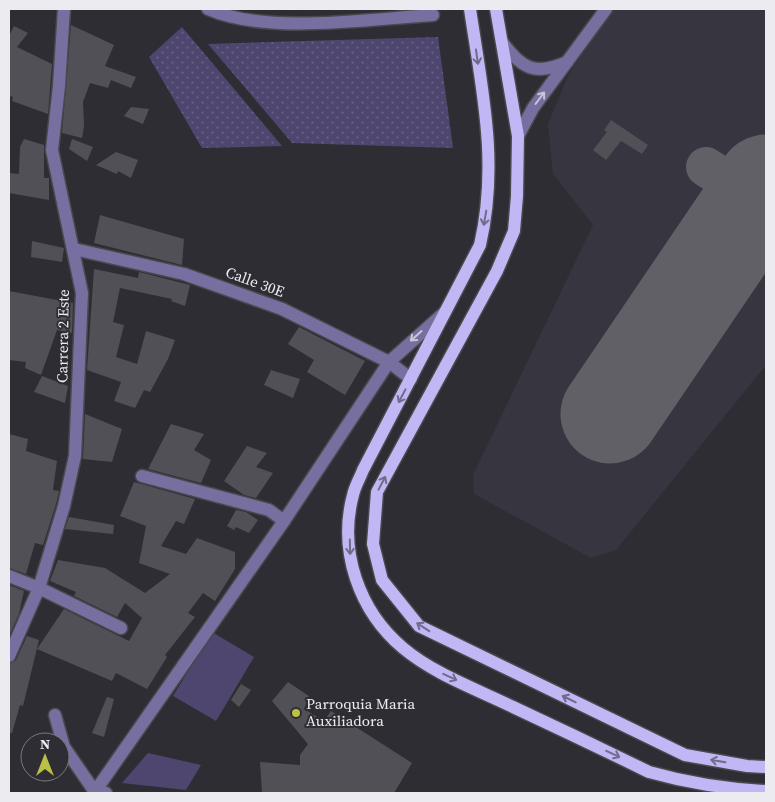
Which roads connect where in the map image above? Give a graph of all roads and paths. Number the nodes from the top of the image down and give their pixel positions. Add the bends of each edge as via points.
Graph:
1 (64, 9) edge
2 (208, 9) edge
3 (470, 9) edge
4 (496, 9) edge
5 (606, 9) edge
6 (434, 14) dead end
7 (502, 42) junction
8 (567, 62) junction
9 (518, 136) junction
10 (74, 249) junction
11 (446, 312) junction
12 (389, 362) junction
13 (411, 379) junction
14 (142, 476) dead end
15 (284, 521) junction
16 (9, 576) edge
17 (39, 588) junction
18 (121, 628) dead end
19 (9, 656) edge
20 (55, 716) dead end
21 (766, 767) edge
22 (766, 791) edge
23 (99, 793) edge

1 - 10 street, Carrera 2 Este via 52,150
2 - 6 street via 228,18 325,23
3 -> 11 main road via 489,139 489,193 480,245
4 - 7 main road
5 - 8 street
7 - 8 street via 518,63 527,68 540,70
7 - 9 main road
9 -> 8 street via 532,108
21 -> 9 main road via 685,755 419,626 382,580 373,544 377,492 497,271 514,231
10 - 12 street, Calle 30E via 184,274 282,310
10 - 17 street, Carrera 2 Este via 82,293 76,456
11 -> 12 street
11 - 13 main road
12 - 13 street, Calle 30E
12 - 15 street
13 -> 22 main road via 353,495 350,563 362,599 383,628 404,648 438,671 650,772 711,787
14 - 15 street via 269,510
15 - 23 street
16 - 17 street
17 - 18 street
17 - 19 street, Carrera 2 Este
20 - 23 street via 64,747

